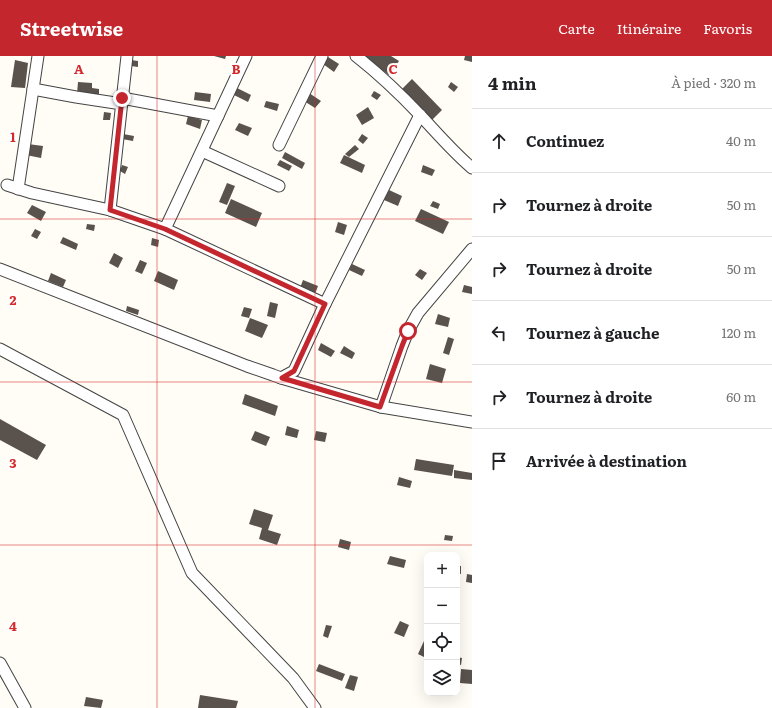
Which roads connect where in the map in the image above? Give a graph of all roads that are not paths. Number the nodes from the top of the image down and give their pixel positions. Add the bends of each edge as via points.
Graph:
1 (38, 56) edge
2 (127, 56) edge
3 (246, 56) edge
4 (322, 56) edge
5 (356, 56) edge
6 (33, 89) junction
7 (122, 101) junction
8 (420, 115) junction
9 (218, 116) junction
10 (279, 145) dead end
11 (202, 150) junction
12 (472, 168) edge
13 (7, 185) dead end
14 (279, 186) dead end
15 (18, 189) junction
16 (110, 210) junction
17 (165, 229) junction
18 (472, 249) edge
19 (0, 269) edge
20 (325, 304) junction
21 (0, 349) edge
22 (282, 378) junction
23 (380, 407) junction
24 (472, 422) edge
25 (0, 663) edge
26 (25, 708) edge
27 (315, 708) edge

1 - 6 street
2 - 7 street
3 - 9 street
4 - 10 street
5 - 8 street
6 - 7 street via 76,97
6 - 15 street
7 - 9 street
7 - 16 street
8 - 12 street via 458,157
8 - 20 street
9 - 11 street
11 - 14 street
11 - 17 street
13 - 15 street
15 - 16 street
16 - 17 street
17 - 20 street
18 - 23 street via 418,313 408,331
19 - 22 street
20 - 22 street via 294,371
21 - 27 street via 123,415 192,573 293,678
22 - 23 street
23 - 24 street
25 - 26 street

